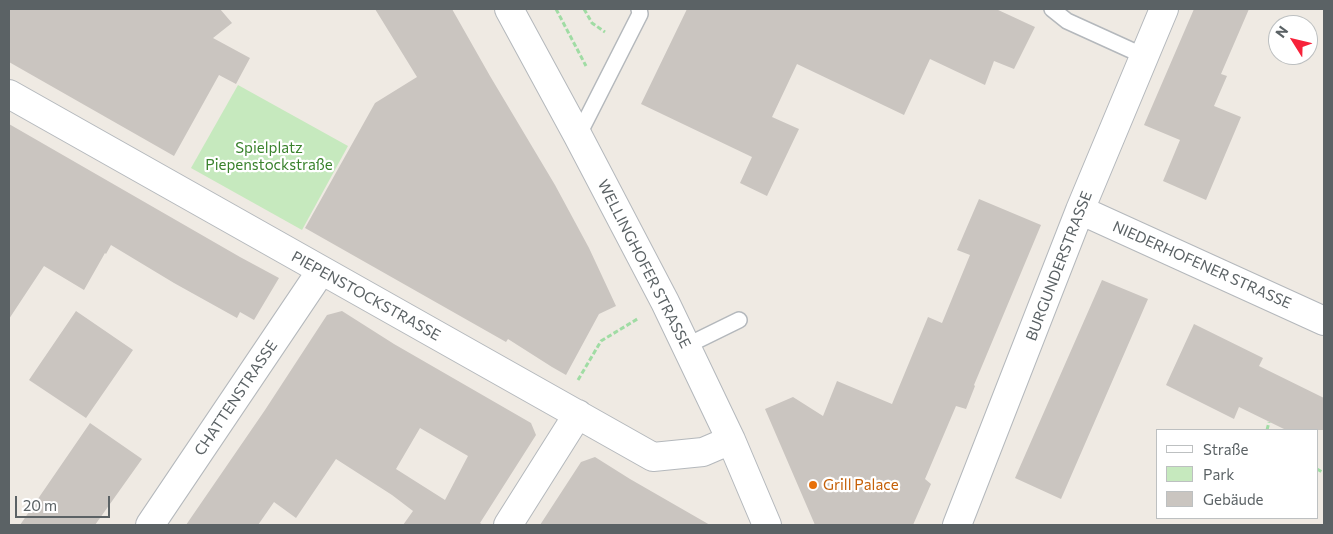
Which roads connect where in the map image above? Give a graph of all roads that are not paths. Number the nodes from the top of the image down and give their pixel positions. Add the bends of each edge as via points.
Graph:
1 (509, 9) edge
2 (639, 9) edge
3 (1052, 9) edge
4 (1164, 9) edge
5 (1144, 56) junction
6 (9, 94) edge
7 (578, 136) junction
8 (1080, 210) junction
9 (321, 271) junction
10 (739, 320) dead end
11 (1324, 321) edge
12 (686, 346) junction
13 (570, 410) junction
14 (730, 440) junction
15 (150, 525) edge
16 (508, 525) edge
17 (767, 525) edge
18 (957, 525) edge

1 - 7 street, WELLINGHOFER STRASSE
2 - 7 lane via 640,14
3 - 5 lane via 1067,21
4 - 5 street, BURGUNDERSTRASSE
5 - 8 street, BURGUNDERSTRASSE
6 - 9 street, PIEPENSTOCKSTRASSE
7 - 12 street, WELLINGHOFER STRASSE
8 - 11 street, NIEDERHOFENER STRASSE
8 - 18 street, BURGUNDERSTRASSE
9 - 13 street, PIEPENSTOCKSTRASSE
9 - 15 street, CHATTENSTRASSE
10 - 12 lane
12 - 14 street, WELLINGHOFER STRASSE
13 - 14 street, PIEPENSTOCKSTRASSE via 653,457 703,452
13 - 16 street
14 - 17 street, WELLINGHOFER STRASSE

